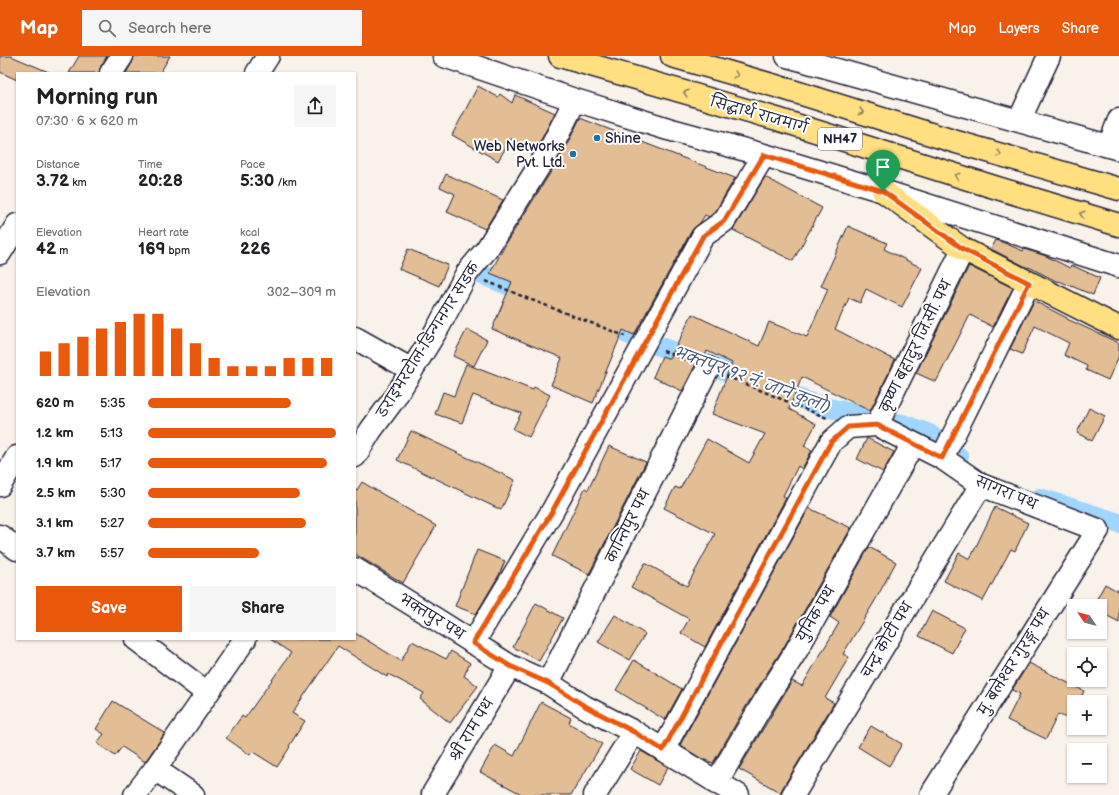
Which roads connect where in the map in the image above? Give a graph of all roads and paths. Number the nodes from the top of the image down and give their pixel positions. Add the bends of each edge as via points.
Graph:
1 (122, 56) edge
2 (268, 56) edge
3 (444, 56) edge
4 (560, 56) edge
5 (672, 56) edge
6 (1049, 56) edge
7 (793, 57) edge
8 (112, 72) edge
9 (258, 72) edge
10 (575, 100) junction
11 (1119, 120) edge
12 (1019, 121) junction
13 (1114, 148) edge
14 (764, 155) junction
15 (1119, 190) edge
16 (883, 191) junction
17 (1119, 225) edge
18 (16, 227) edge
19 (963, 249) junction
20 (0, 253) edge
21 (1119, 266) edge
22 (1029, 283) junction
23 (1119, 328) edge
24 (356, 339) edge
25 (708, 368) dead end
26 (412, 370) junction
27 (879, 421) junction
28 (914, 444) junction
29 (946, 452) junction
30 (356, 454) edge
31 (16, 459) edge
32 (0, 485) edge
33 (981, 485) junction
34 (1098, 530) joint
35 (0, 536) edge
36 (16, 548) edge
37 (356, 570) edge
38 (137, 640) edge
39 (244, 640) edge
40 (473, 643) junction
41 (510, 666) junction
42 (548, 683) junction
43 (208, 693) junction
44 (634, 732) junction
45 (663, 750) junction
46 (155, 769) junction
47 (725, 790) edge
48 (433, 794) dead end
49 (135, 795) edge
50 (193, 795) edge
51 (595, 795) edge
52 (793, 795) edge
53 (931, 795) edge

1 - 8 street
2 - 9 street
3 - 10 street
17 -> 4 main road, सिद्धार्थ राजमार्ग / NH47 via 777,119
5 -> 15 main road, NH47
6 - 12 street
7 - 12 street
10 - 14 street
10 - 26 street, डराइभरटोल-डिन्गनगर सडक via 553,144 487,249 467,273
11 - 13 street
12 - 13 street
14 - 16 street
14 - 40 street via 724,221 703,236 553,510
16 - 19 main road
16 - 21 street
18 - 20 street
19 - 22 main road
19 - 27 street, कृष्ण बहादुर जि.सी. पथ
22 - 23 main road
22 - 29 street
24 - 26 street
25 - 42 street, कान्तिपुर पथ
26 - 30 street, डराइभरटोल-डिन्गनगर सडक
27 - 28 street, सागरा पथ
27 - 45 street, कृष्ण बहादुर जि.सी. पथ via 848,427 831,442
28 - 29 street, सागरा पथ
28 - 47 street, युनिक पथ via 796,651 759,710
29 - 33 street, सागरा पथ
31 - 32 street
33 - 34 street, सागरा पथ
33 - 52 street, चन्द्र कोटी पथ
34 - 53 street, मु. बलेश्वर गुरङ्ग पथ
35 - 36 street
37 - 40 street, भक्तपुर पथ
38 - 43 street
39 - 43 street
40 - 41 street, भक्तपुर पथ
41 - 42 street, भक्तपुर पथ
41 - 48 street, श्री राम पथ
42 - 44 street, भक्तपुर पथ
43 - 46 street
44 - 45 street, भक्तपुर पथ
44 - 51 street
45 - 47 street, भक्तपुर पथ
46 - 49 street
46 - 50 street

